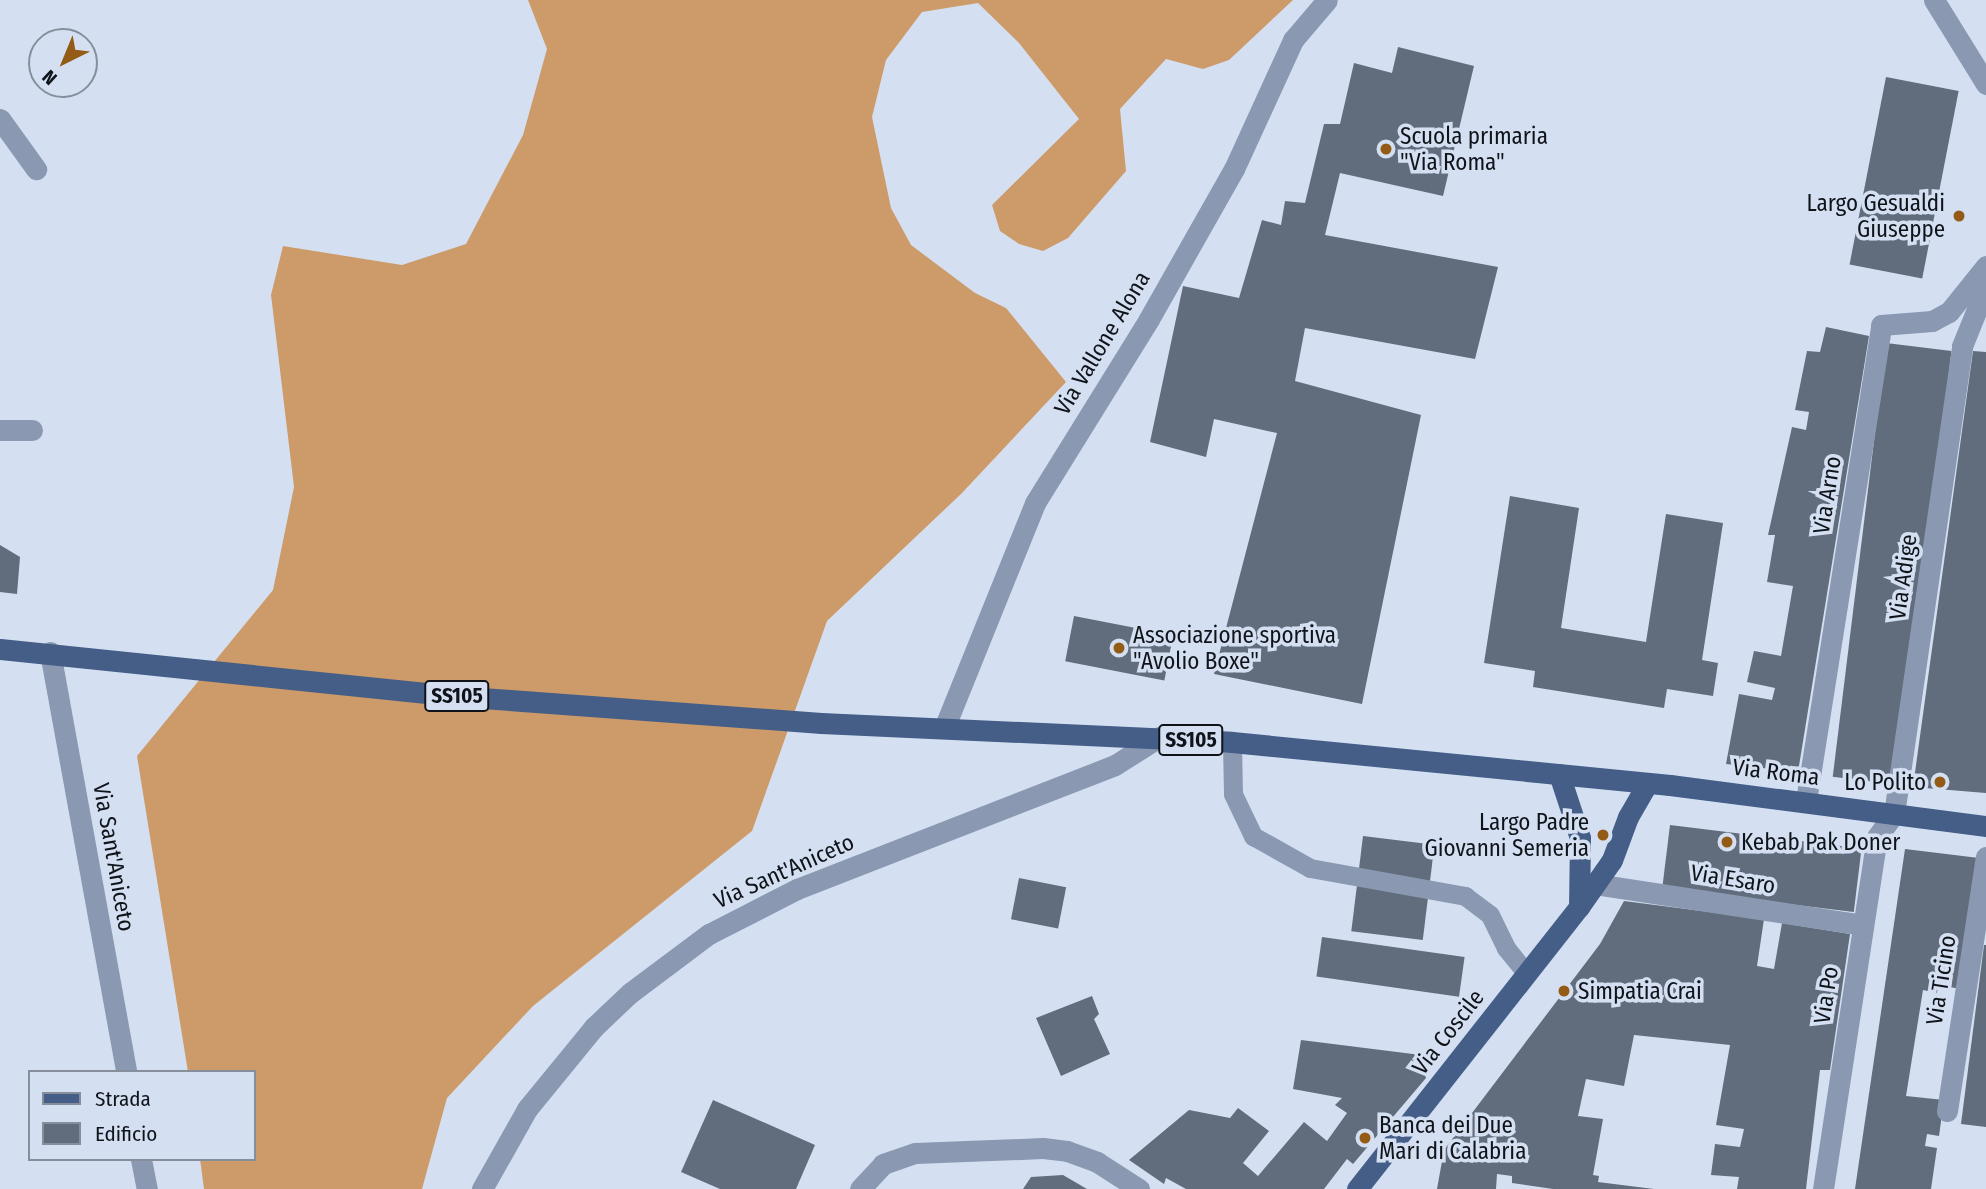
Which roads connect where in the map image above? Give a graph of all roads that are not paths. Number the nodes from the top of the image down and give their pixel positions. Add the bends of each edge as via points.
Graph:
1 (1327, 0) edge
2 (1934, 0) edge
3 (1986, 84) edge
4 (0, 119) edge
5 (36, 169) dead end
6 (1986, 266) edge
7 (1986, 286) edge
8 (0, 430) edge
9 (32, 430) dead end
10 (0, 649) edge
11 (50, 652) junction
12 (945, 726) junction
13 (1159, 737) junction
14 (1232, 742) junction
15 (1559, 774) junction
16 (1648, 783) junction
17 (1806, 801) junction
18 (1894, 814) junction
19 (1986, 826) edge
20 (1986, 856) edge
21 (1595, 884) junction
22 (1579, 907) junction
23 (1863, 925) junction
24 (1527, 974) junction
25 (126, 1070) edge
26 (1947, 1111) dead end
27 (141, 1161) edge
28 (147, 1189) edge
29 (482, 1189) edge
30 (860, 1189) edge
31 (1139, 1189) edge
32 (1357, 1189) edge
33 (1823, 1189) edge

1 - 12 street, Via Vallone Alona via 1293,40 1234,169 1149,319 1035,503
2 - 3 street
4 - 5 street
6 - 17 street, Via Arno via 1949,312 1932,321 1881,325
7 - 18 street, Via Adige via 1962,346
8 - 9 street
10 - 11 main road, SS105
11 - 12 main road, SS105 / SS105 via 94,661 468,697 821,723
11 - 25 street, Via Sant'Aniceto
12 - 13 main road, SS105 / SS105
13 - 14 main road, SS105 / SS105
13 - 29 street, Via Sant'Aniceto via 1115,765 797,889 709,934 630,993 585,1037 527,1109
14 - 15 main road, SS105 / SS105
14 - 24 lane via 1233,794 1253,835 1310,868 1465,896 1490,915 1506,948
15 - 16 main road, Via Roma
15 - 22 main road via 1580,838
16 - 17 main road, Via Roma
16 - 21 main road, Via Coscile via 1628,817 1612,860
17 - 18 main road, Via Roma
18 - 19 main road, Via Roma
18 - 23 street, Via Po via 1877,837
20 - 26 street, Via Ticino
21 - 22 main road, Via Coscile
21 - 23 street, Via Esaro
22 - 24 main road, Via Coscile
23 - 33 street, Via Po
24 - 32 main road, Via Coscile
27 - 28 street
30 - 31 street via 883,1164 915,1153 1043,1149 1068,1151 1097,1162

